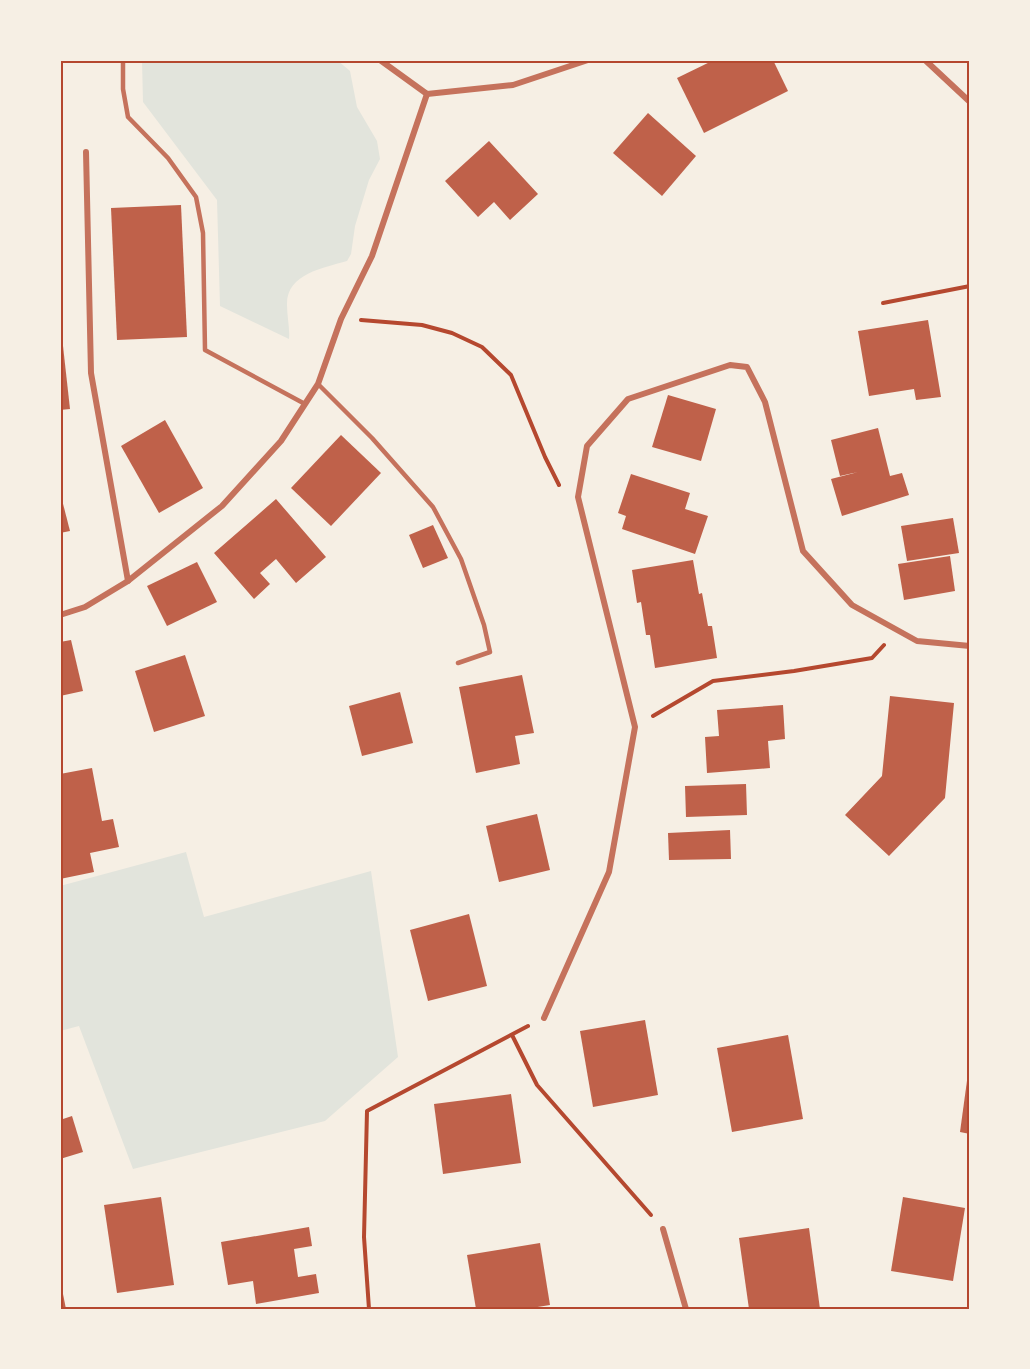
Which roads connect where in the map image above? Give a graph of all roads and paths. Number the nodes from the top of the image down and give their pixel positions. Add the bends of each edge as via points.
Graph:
1 (123, 60) edge
2 (380, 60) edge
3 (588, 60) edge
4 (924, 60) edge
5 (427, 94) junction
6 (970, 102) edge
7 (86, 152) dead end
8 (970, 286) edge
9 (883, 303) dead end
10 (341, 319) junction
11 (318, 384) junction
12 (305, 404) junction
13 (578, 497) junction
14 (128, 581) junction
15 (60, 615) edge
16 (896, 630) junction
17 (970, 646) edge
18 (458, 663) dead end
19 (634, 727) junction
20 (544, 1018) joint
21 (512, 1035) junction
22 (663, 1229) joint
23 (369, 1309) edge
24 (686, 1309) edge

1 - 12 lane via 128,117 168,158 196,197 203,234 205,350
2 - 5 street
3 - 5 street via 513,85
4 - 6 street
5 - 10 street via 372,256
7 - 14 street via 91,373
8 - 9 path
10 - 11 street
10 - 13 path via 422,325 482,346 511,375 558,484
11 - 12 street
11 - 18 lane via 433,507 461,559 490,652
12 - 14 street via 281,441 222,506
13 - 16 street via 587,446 628,399 730,365 747,367 765,402 803,551 852,605
13 - 19 street
14 - 15 street via 85,607
16 - 17 street via 916,641
16 - 19 path via 872,658 713,681
19 - 20 street via 609,872
20 - 21 path
21 - 22 path via 537,1085
21 - 23 path via 367,1111 364,1238
22 - 24 street

